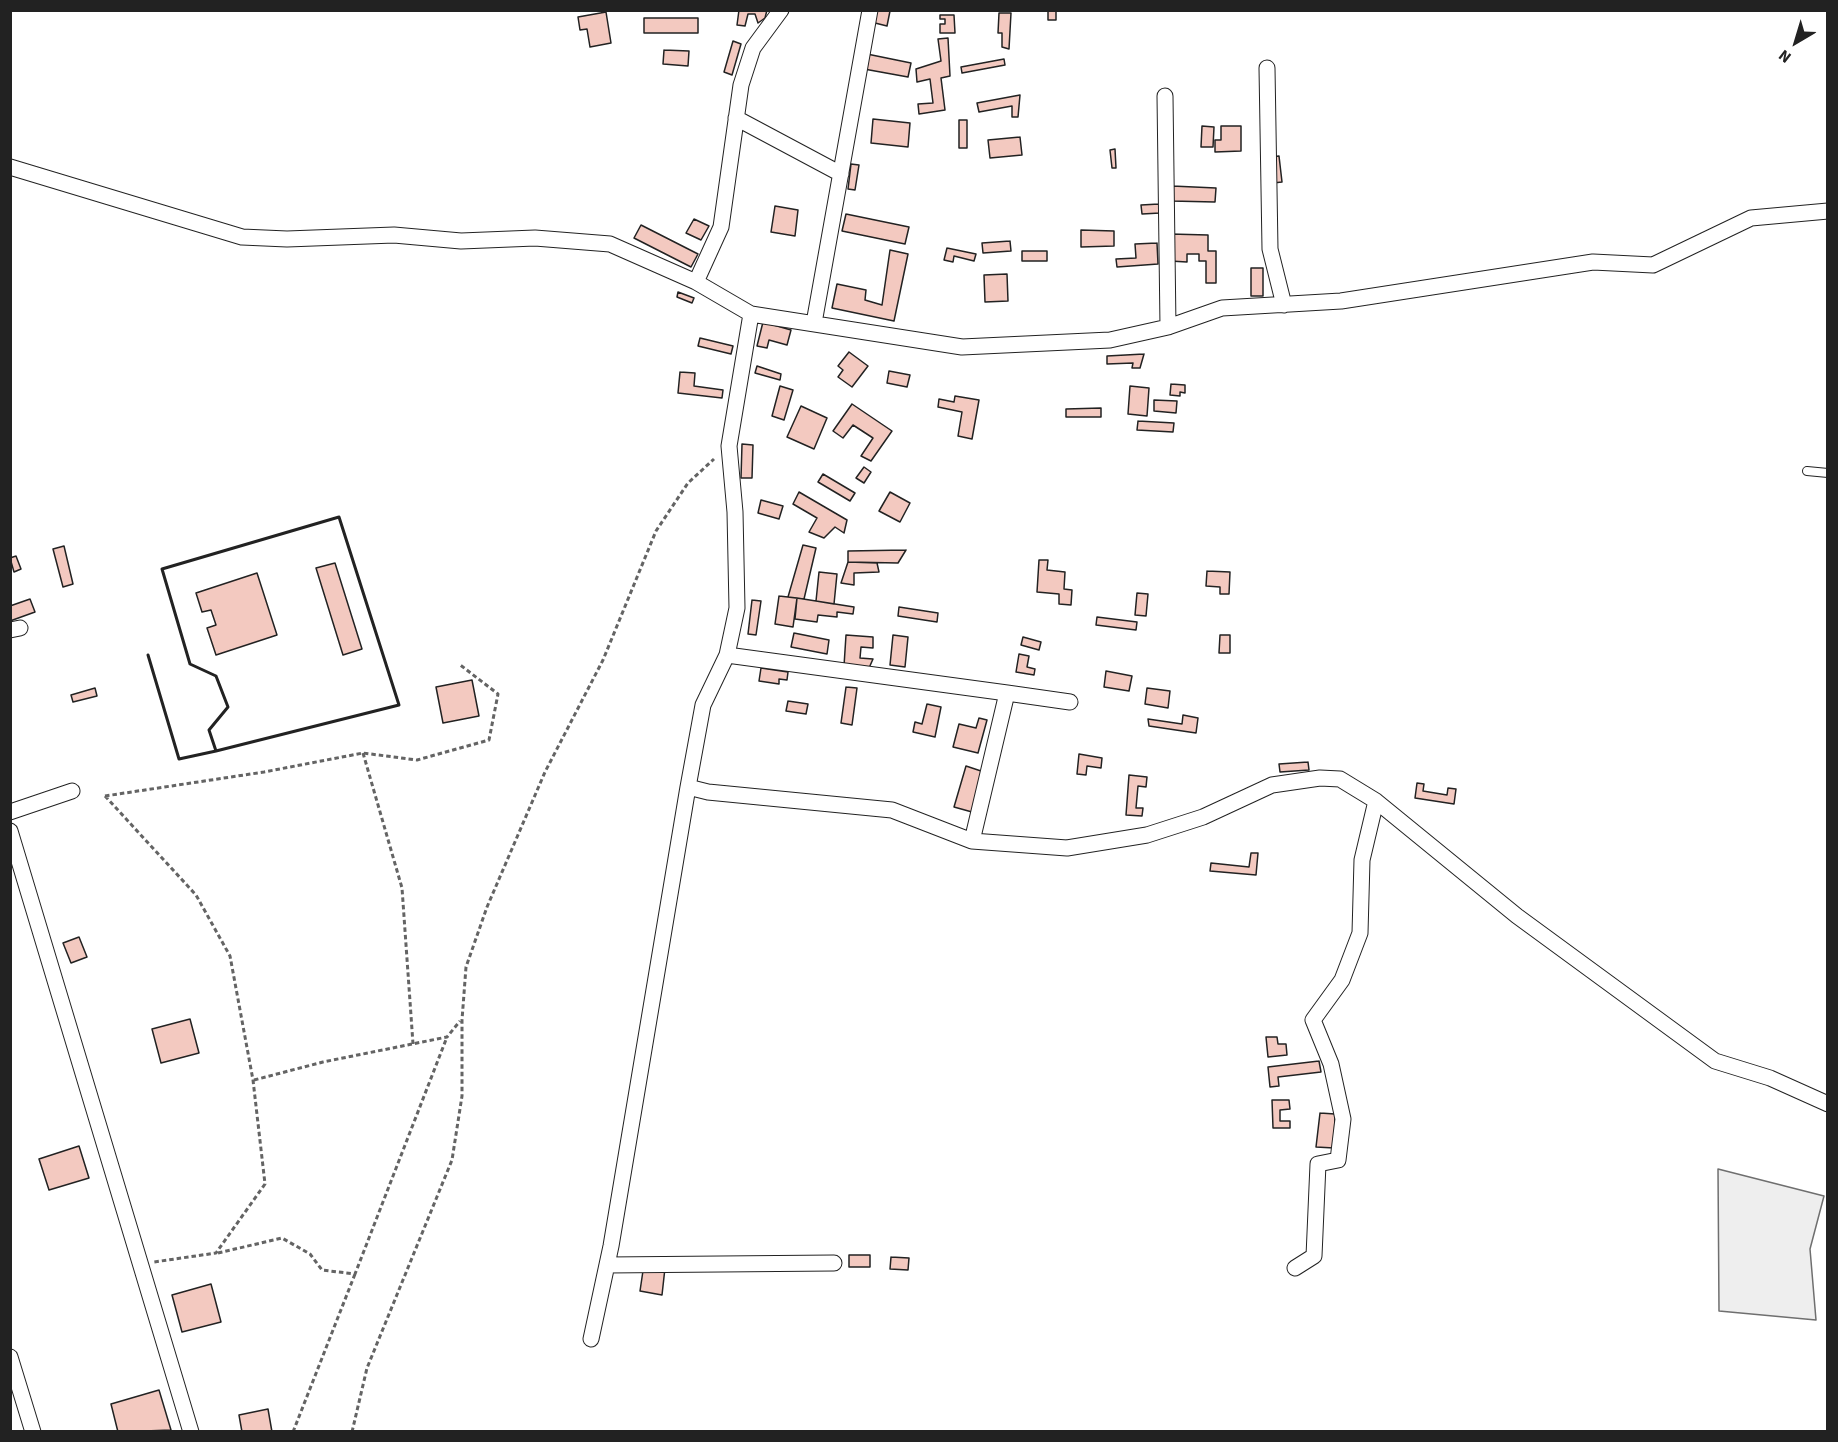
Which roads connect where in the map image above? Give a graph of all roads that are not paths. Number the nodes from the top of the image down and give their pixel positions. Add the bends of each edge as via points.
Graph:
1 (781, 10) edge
2 (870, 10) edge
3 (1267, 68) dead end
4 (1165, 96) dead end
5 (736, 118) junction
6 (10, 167) edge
7 (841, 174) junction
8 (1827, 211) edge
9 (696, 282) junction
10 (1284, 305) junction
11 (751, 314) junction
12 (814, 323) junction
13 (1168, 327) junction
14 (1807, 471) dead end
15 (1827, 473) edge
16 (727, 656) junction
17 (1007, 693) junction
18 (1070, 702) dead end
19 (688, 787) junction
20 (72, 791) dead end
21 (1376, 801) junction
22 (10, 812) edge
23 (10, 831) edge
24 (972, 841) junction
25 (1827, 1104) edge
26 (834, 1263) dead end
27 (606, 1264) junction
28 (1295, 1268) dead end
29 (591, 1339) dead end
30 (10, 1357) edge
31 (33, 1431) edge
32 (191, 1431) edge

1 - 5 street via 753,48
2 - 7 street
3 - 10 street via 1270,249
4 - 13 street
5 - 7 street
5 - 9 street via 721,227
6 - 9 street via 242,237 394,235 461,241 535,238 610,244
7 - 12 street
8 - 10 street via 1751,218 1653,265 1593,262 1341,301
9 - 11 street
10 - 13 street via 1222,308
11 - 12 street
11 - 16 street via 729,446 737,608
12 - 13 street via 962,346 1110,340
14 - 15 lane
16 - 17 street
16 - 19 street via 703,705
17 - 18 street
17 - 24 street
19 - 24 street via 892,810
19 - 27 street
20 - 22 street
21 - 24 street via 1340,779 1320,778 1272,785 1203,817 1147,835 1067,848
21 - 25 street via 1517,916 1715,1061 1770,1078
21 - 28 street via 1362,860 1360,933 1342,980 1313,1020 1331,1064 1344,1119 1338,1160 1317,1164 1314,1256
23 - 32 street
26 - 27 street
27 - 29 street
30 - 31 street

